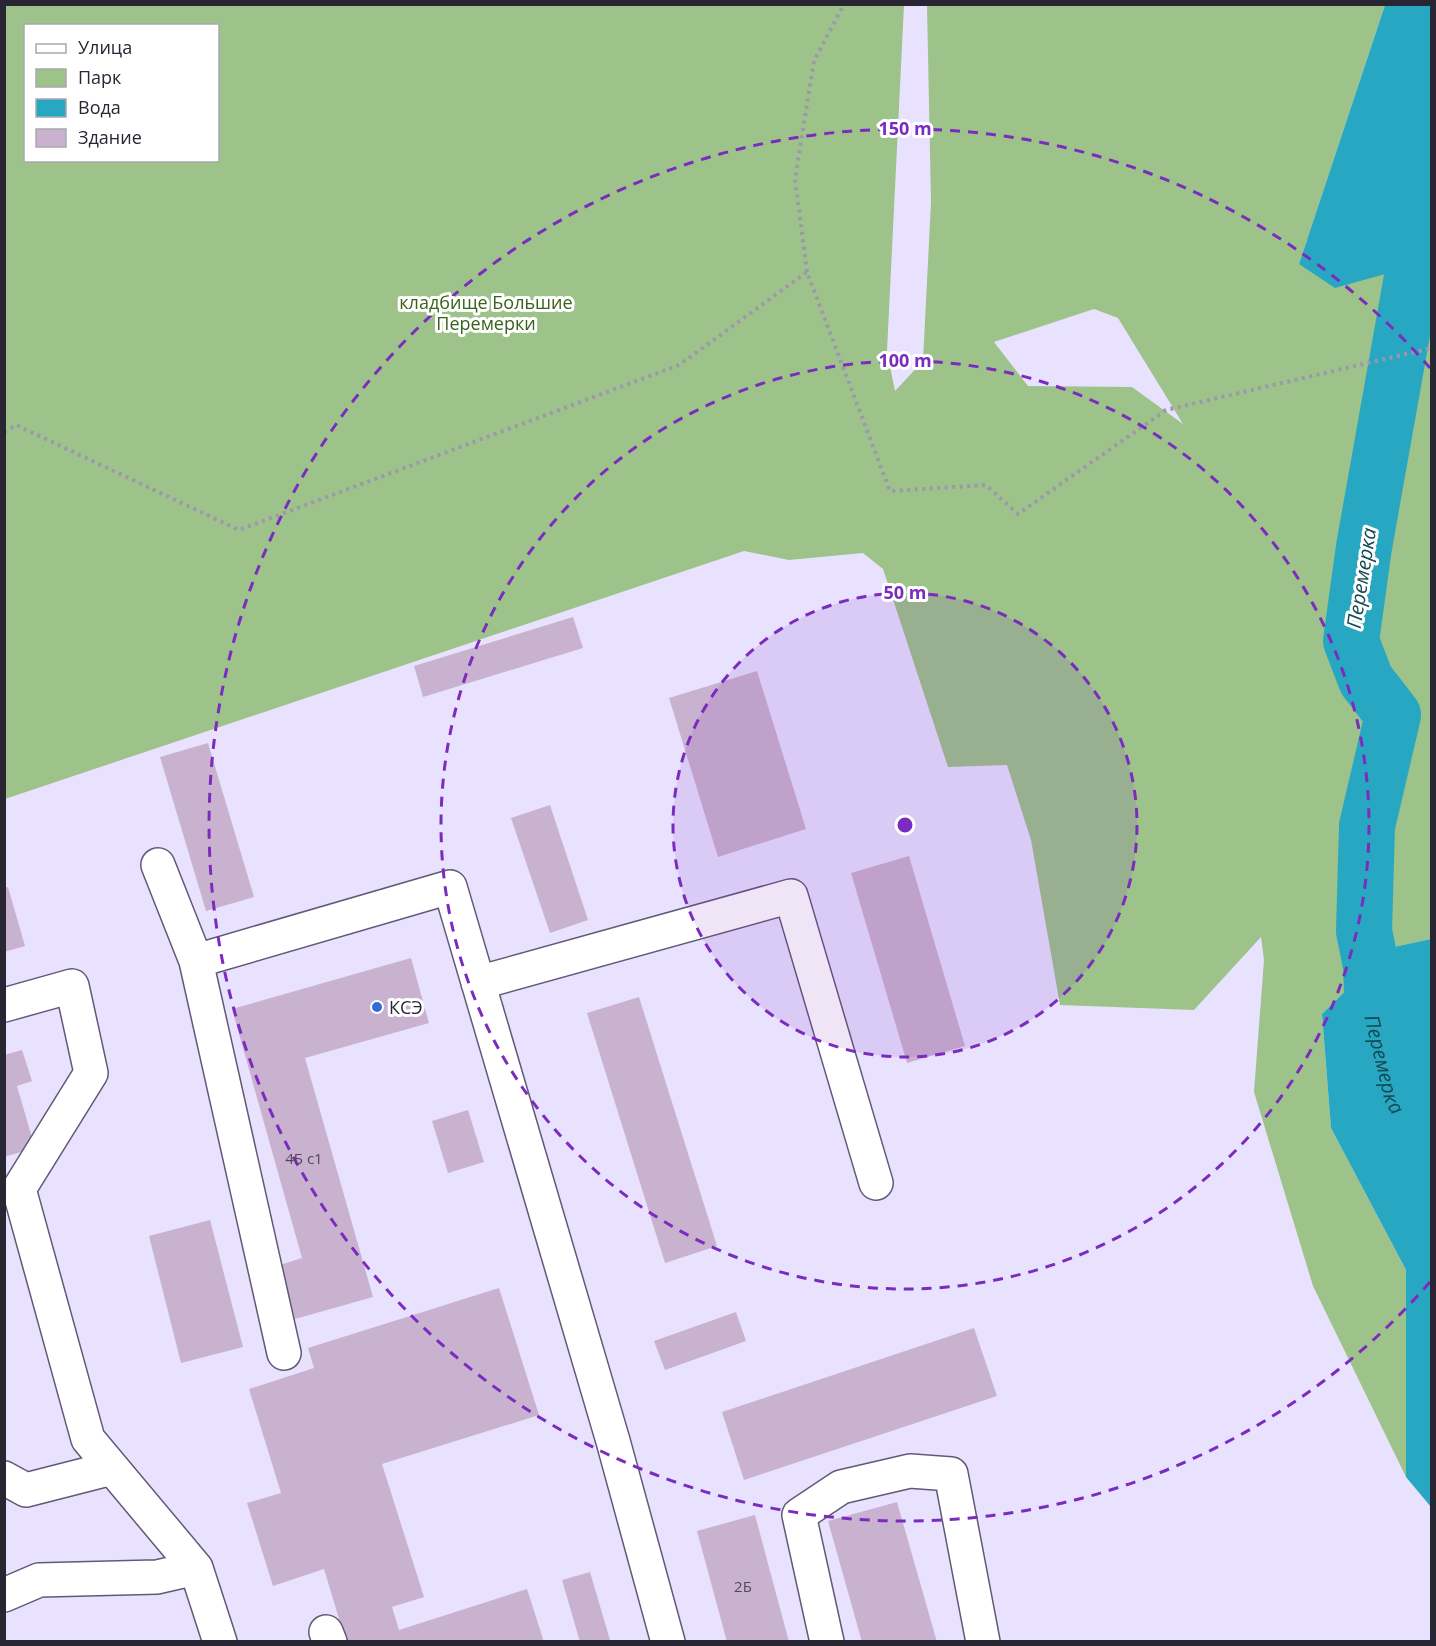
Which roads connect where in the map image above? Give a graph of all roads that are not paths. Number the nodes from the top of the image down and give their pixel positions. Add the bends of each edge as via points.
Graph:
1 (158, 865) dead end
2 (196, 962) junction
3 (478, 983) junction
4 (4, 1005) edge
5 (876, 1183) dead end
6 (284, 1353) dead end
7 (112, 1468) junction
8 (4, 1478) edge
9 (196, 1568) junction
10 (4, 1595) edge
11 (220, 1641) edge
12 (668, 1641) edge
13 (827, 1641) edge
14 (983, 1641) edge

1 - 2 lane
2 - 3 lane via 450,887
2 - 6 lane
3 - 5 lane via 791,896
3 - 12 lane
4 - 7 lane via 72,986 91,1073 19,1189 88,1439
7 - 8 lane via 26,1490
7 - 9 lane
9 - 10 lane via 157,1577 39,1580
9 - 11 lane
13 - 14 lane via 799,1515 842,1487 910,1471 951,1474

